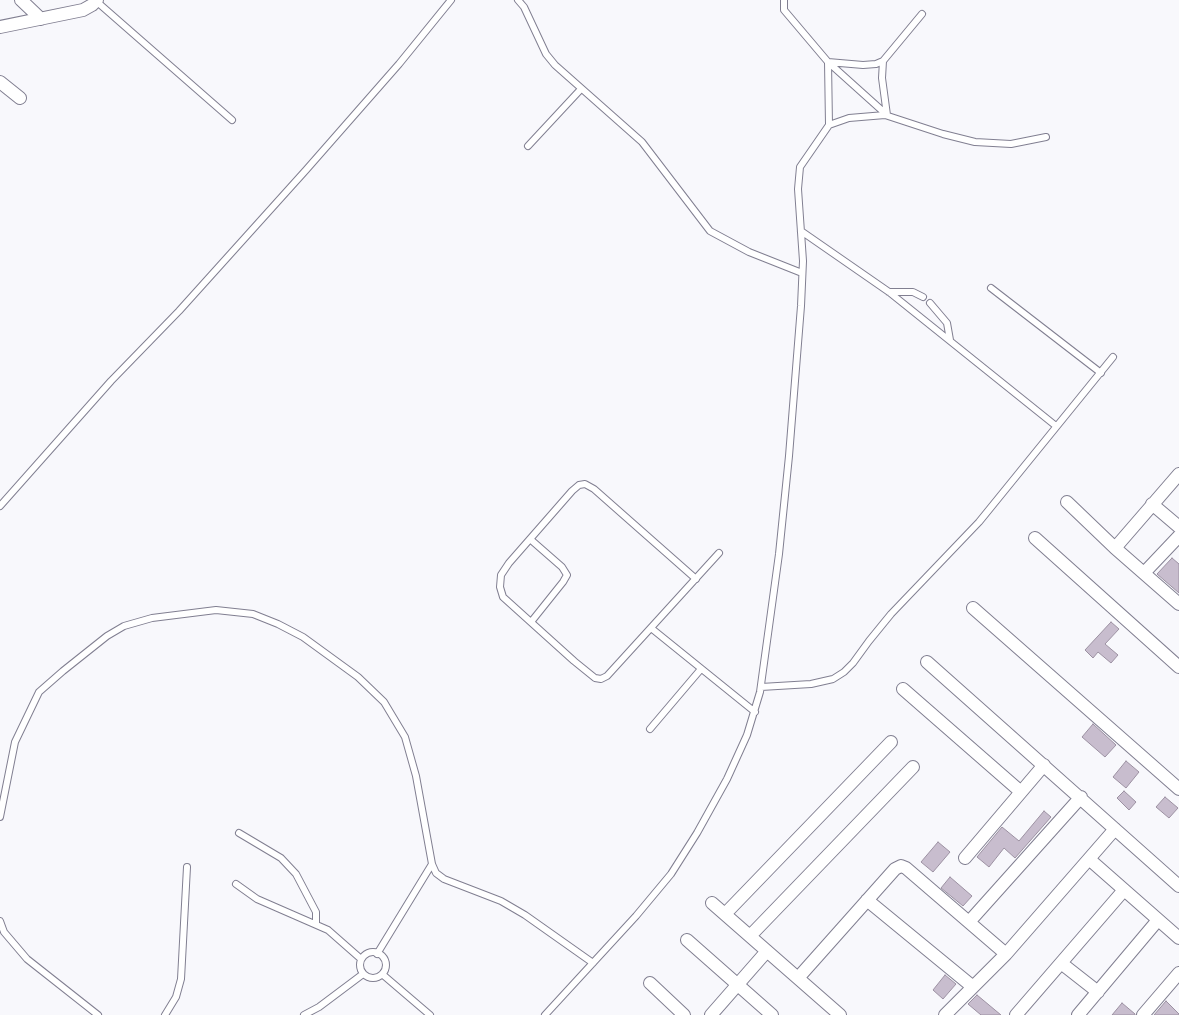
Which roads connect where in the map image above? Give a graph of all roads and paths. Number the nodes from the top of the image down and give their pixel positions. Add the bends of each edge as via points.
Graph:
1 (21, 0) edge
2 (73, 0) edge
3 (97, 0) edge
4 (451, 0) edge
5 (518, 0) edge
6 (784, 0) edge
7 (83, 10) junction
8 (922, 14) dead end
9 (41, 19) junction
10 (2, 25) edge
11 (883, 61) junction
12 (828, 62) junction
13 (0, 82) edge
14 (581, 89) junction
15 (20, 98) dead end
16 (887, 115) junction
17 (232, 120) dead end
18 (829, 125) junction
19 (1046, 137) dead end
20 (528, 146) dead end
21 (801, 231) junction
22 (802, 273) junction
23 (991, 288) dead end
24 (889, 292) junction
25 (923, 297) dead end
26 (930, 303) dead end
27 (950, 340) junction
28 (1113, 357) dead end
29 (1101, 373) junction
30 (1056, 426) junction
31 (1179, 474) edge
32 (1067, 502) dead end
33 (1152, 504) junction
34 (0, 506) edge
35 (1179, 527) edge
36 (1179, 536) edge
37 (1036, 538) dead end
38 (530, 539) junction
39 (1115, 548) junction
40 (719, 553) dead end
41 (1144, 573) junction
42 (696, 579) junction
43 (1179, 604) edge
44 (973, 608) dead end
45 (531, 622) junction
46 (651, 628) junction
47 (927, 662) dead end
48 (1179, 667) edge
49 (701, 669) junction
50 (761, 687) junction
51 (903, 689) dead end
52 (755, 712) junction
53 (650, 728) dead end
54 (891, 742) dead end
55 (1044, 765) junction
56 (913, 767) dead end
57 (1179, 789) edge
58 (1021, 792) junction
59 (1080, 797) junction
60 (0, 817) edge
61 (1115, 829) junction
62 (239, 833) dead end
63 (965, 858) dead end
64 (1088, 859) junction
65 (432, 864) junction
66 (187, 867) dead end
67 (236, 884) dead end
68 (1179, 886) edge
69 (1124, 890) junction
70 (867, 900) junction
71 (712, 902) dead end
72 (725, 914) junction
73 (1158, 920) junction
74 (0, 921) edge
75 (970, 922) junction
76 (316, 923) junction
77 (750, 936) junction
78 (1179, 938) edge
79 (687, 940) dead end
80 (767, 951) junction
81 (378, 954) junction
82 (1006, 954) junction
83 (361, 959) junction
84 (593, 963) junction
85 (1061, 963) junction
86 (1179, 973) edge
87 (363, 974) junction
88 (382, 974) junction
89 (798, 978) junction
90 (650, 983) dead end
91 (737, 985) junction
92 (973, 987) junction
93 (1098, 992) junction
94 (834, 1013) edge
95 (98, 1015) edge
96 (165, 1015) edge
97 (304, 1015) edge
98 (430, 1015) edge
99 (545, 1015) edge
100 (684, 1015) edge
101 (711, 1015) edge
102 (772, 1015) edge
103 (945, 1015) edge
104 (1016, 1015) edge
105 (1078, 1015) edge
106 (1143, 1015) edge

1 - 9 street
2 - 7 street
3 - 7 street
3 - 17 lane
4 - 34 lane via 306,170
5 - 14 lane via 546,54
6 - 12 lane via 784,10
7 - 9 street
8 - 11 lane
9 - 10 street
11 - 12 lane via 863,65
11 - 16 lane
12 - 16 lane
12 - 18 lane
13 - 15 street
14 - 20 lane
14 - 22 lane via 642,142 710,231 749,252
16 - 18 lane via 849,118
16 - 19 lane via 975,142 1011,144
18 - 21 lane via 800,167
21 - 22 lane
21 - 24 lane
22 - 50 lane via 789,456
23 - 29 lane
24 - 25 lane via 913,292
24 - 27 lane
26 - 27 lane via 947,324
27 - 30 lane
28 - 29 lane
29 - 30 lane
30 - 50 lane via 979,522 891,614 844,672 810,684
31 - 33 street
32 - 39 street
33 - 35 street
33 - 39 street
36 - 41 street
37 - 48 street
38 - 42 lane via 572,491 585,484
38 - 45 lane via 501,574 500,587 503,597
38 - 45 lane via 567,574
39 - 41 street
40 - 42 lane
41 - 43 street
42 - 46 lane
44 - 57 street
45 - 46 lane via 574,661 601,679
46 - 49 lane
47 - 55 street
49 - 52 lane
49 - 53 lane
50 - 52 lane
51 - 58 street
52 - 84 lane via 727,779 671,874
54 - 72 street
55 - 58 street
55 - 59 street
56 - 77 street
58 - 63 street
59 - 61 street
59 - 75 street
60 - 65 lane via 15,742 39,692 63,671 124,626 190,613 241,612 278,624 303,637 358,677 384,702 405,737 416,776
61 - 64 street
61 - 68 street
62 - 76 lane via 281,858 296,874 316,912
64 - 69 street
64 - 82 street
65 - 81 lane
65 - 84 lane via 444,879 525,915
66 - 96 lane via 181,979 176,997
67 - 76 lane via 257,899
69 - 73 street
69 - 85 street
70 - 75 street via 901,866
70 - 89 street
70 - 92 street
71 - 72 street
72 - 77 street
73 - 78 street
73 - 93 street
74 - 95 lane via 4,932 27,958
75 - 82 street
76 - 83 lane
77 - 80 street
79 - 91 street
80 - 89 street
80 - 91 street
81 - 83 lane via 368,954
81 - 88 lane via 384,960
82 - 92 street
83 - 87 lane
84 - 99 lane
85 - 93 street
85 - 104 street
86 - 106 street
87 - 88 lane via 374,978
87 - 97 lane
88 - 98 lane
89 - 94 street
90 - 100 street
91 - 101 street
91 - 102 street
92 - 103 street
93 - 105 street

